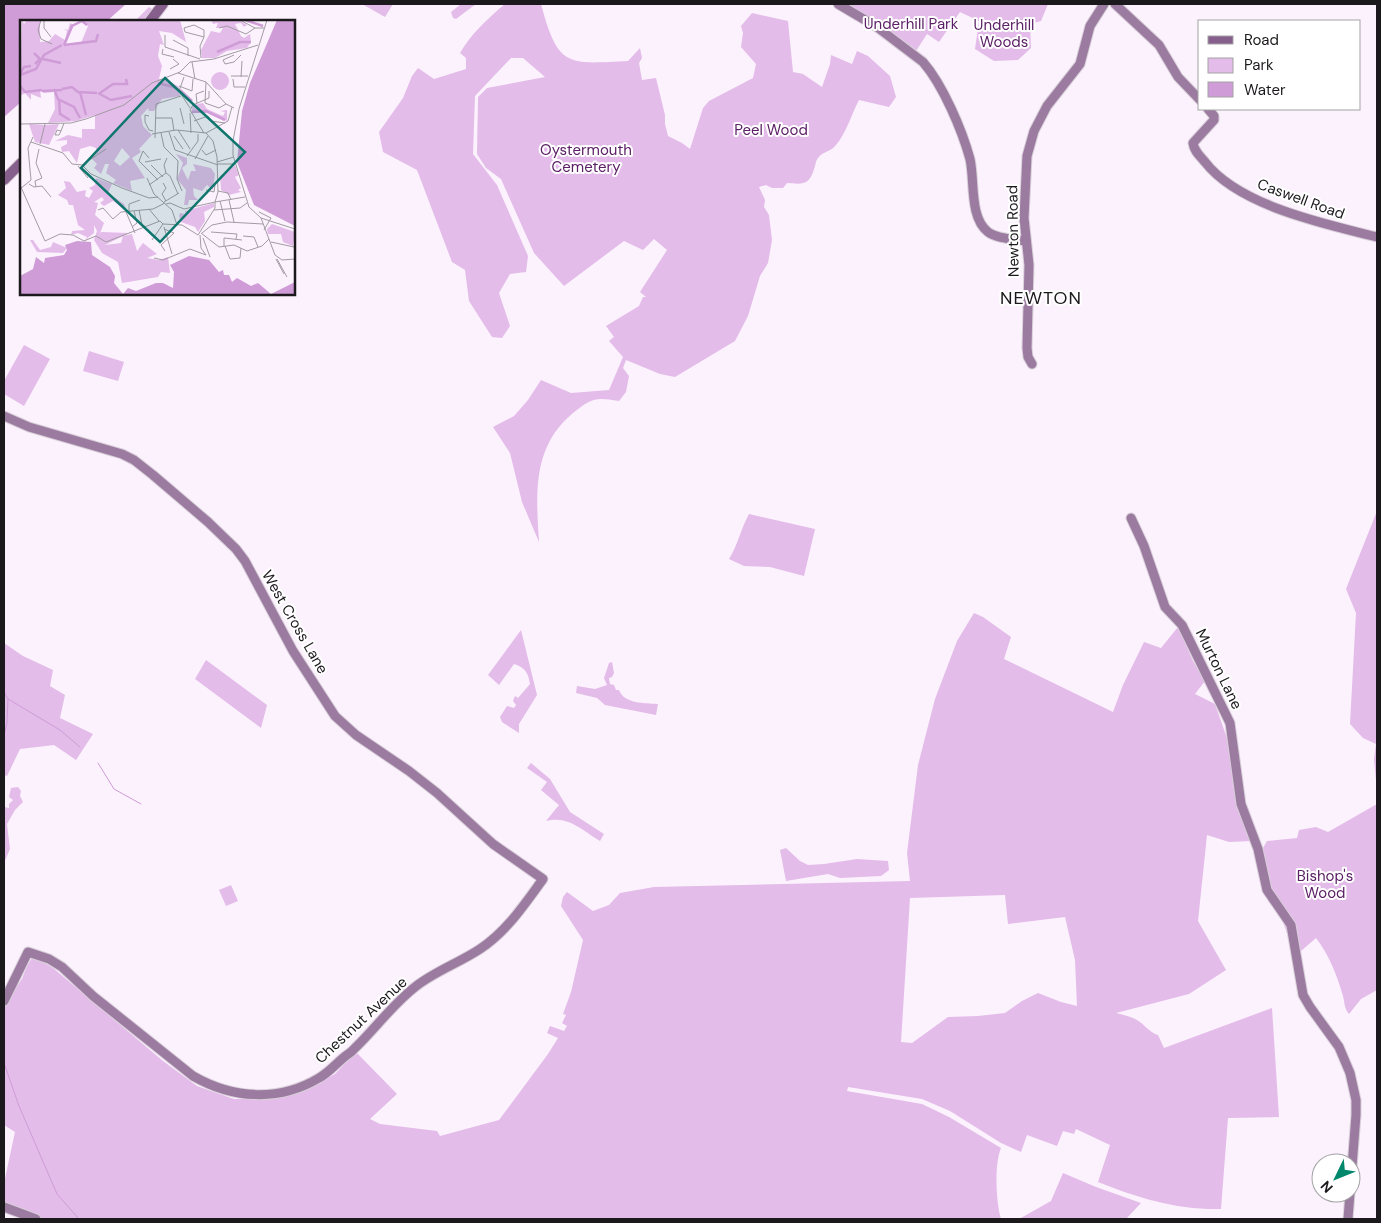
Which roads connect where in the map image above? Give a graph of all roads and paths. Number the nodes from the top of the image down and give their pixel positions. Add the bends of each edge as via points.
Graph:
1 (163, 4) edge
2 (838, 4) edge
3 (1104, 4) edge
4 (1115, 4) edge
5 (151, 20) edge
6 (1198, 98) edge
7 (1209, 110) edge
8 (20, 164) edge
9 (4, 180) edge
10 (1377, 237) edge
11 (1026, 241) junction
12 (1032, 364) dead end
13 (4, 416) edge
14 (1131, 518) dead end
15 (543, 879) joint
16 (4, 1001) edge
17 (1353, 1153) edge
18 (1349, 1203) edge
19 (4, 1207) edge
20 (36, 1219) edge
21 (1348, 1219) edge

1 - 5 main road
2 - 11 street via 877,27 923,62 940,87 960,131 970,161 974,200 981,224 989,234
3 - 11 street, Newton Road via 1090,26 1080,64 1047,106 1034,131 1027,156
4 - 6 street via 1159,45 1178,77
7 - 10 street, Caswell Road via 1214,120 1193,143 1193,148 1228,184 1290,213
8 - 9 main road
11 - 12 street, Newton Road via 1029,264 1027,348
13 - 15 street, West Cross Lane via 134,460 201,516 224,536 245,562 293,651 336,716 356,735 437,793 493,844
14 - 17 street, Murton Lane via 1165,607 1182,625 1230,723 1241,804 1258,849 1267,890 1291,926 1303,995 1339,1048 1354,1086
15 - 16 street, Chestnut Avenue via 498,936 416,986 353,1051 319,1078 274,1094 244,1095 193,1076 49,959 27,956
18 - 21 street
19 - 20 street

